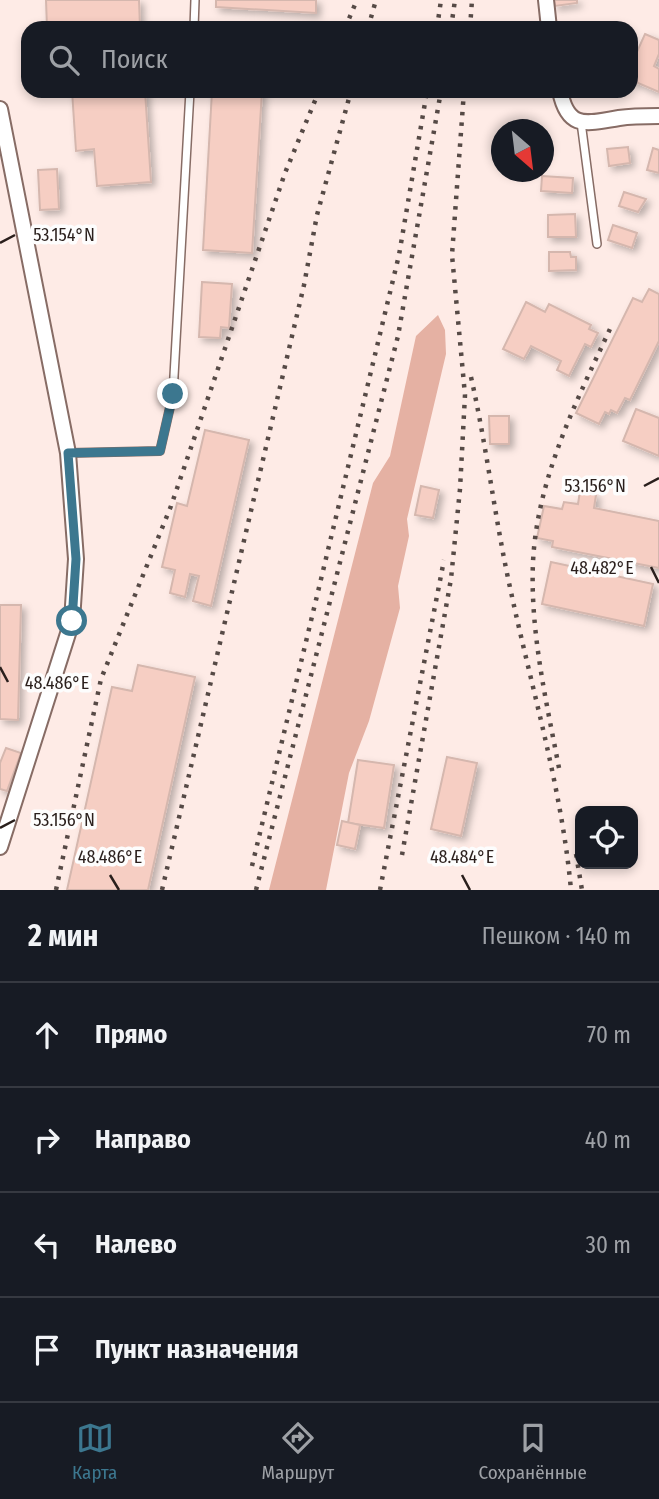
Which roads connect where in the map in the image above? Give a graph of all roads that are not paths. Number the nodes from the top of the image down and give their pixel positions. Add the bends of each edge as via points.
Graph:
1 (195, 0) edge
2 (546, 0) edge
3 (194, 21) edge
4 (548, 21) edge
5 (190, 98) edge
6 (561, 98) edge
7 (0, 109) edge
8 (659, 116) edge
9 (581, 122) junction
10 (597, 244) dead end
11 (68, 453) junction
12 (0, 847) edge

1 - 3 lane
2 - 4 street
5 - 11 lane via 173,394 160,451
6 - 9 street via 573,120
7 - 11 street
8 - 9 street
9 - 10 lane
11 - 12 street via 76,559 72,621

